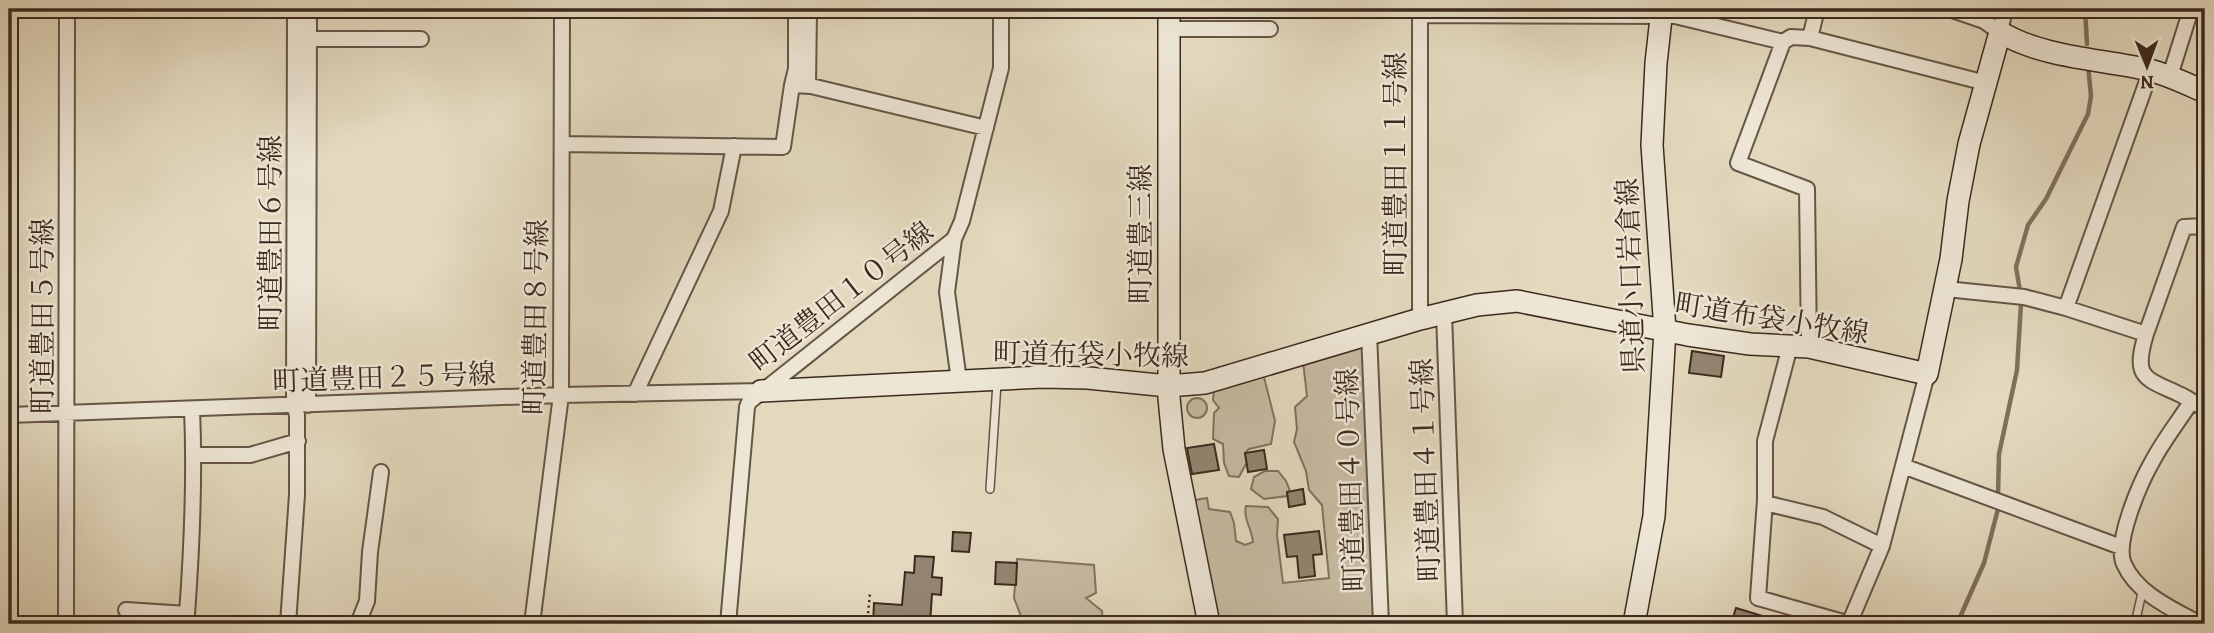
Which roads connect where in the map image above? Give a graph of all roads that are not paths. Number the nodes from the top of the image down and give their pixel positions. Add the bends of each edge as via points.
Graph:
1 (68, 9) edge
2 (295, 9) edge
3 (309, 9) edge
4 (562, 9) edge
5 (796, 9) edge
6 (809, 9) edge
7 (1001, 9) edge
8 (1817, 9) edge
9 (1949, 9) edge
10 (2005, 9) edge
11 (2191, 9) edge
12 (1420, 12) edge
13 (1599, 12) edge
14 (1661, 12) edge
15 (1169, 19) edge
16 (1270, 29) dead end
17 (2000, 32) junction
18 (1810, 38) junction
19 (309, 39) junction
20 (421, 39) dead end
21 (1783, 43) junction
22 (2161, 73) junction
23 (1986, 83) junction
24 (792, 85) junction
25 (808, 86) junction
26 (2205, 92) edge
27 (986, 128) junction
28 (562, 144) junction
29 (734, 146) junction
30 (2205, 226) edge
31 (954, 239) junction
32 (1946, 289) junction
33 (2066, 308) junction
34 (1444, 313) junction
35 (1420, 319) junction
36 (1665, 330) junction
37 (1369, 333) junction
38 (2146, 334) junction
39 (1800, 347) junction
40 (1927, 374) junction
41 (998, 379) junction
42 (959, 381) junction
43 (1168, 386) junction
44 (761, 391) junction
45 (635, 394) junction
46 (561, 396) junction
47 (2191, 402) junction
48 (301, 405) junction
49 (2205, 408) edge
50 (192, 409) junction
51 (66, 413) junction
52 (9, 415) edge
53 (298, 441) junction
54 (194, 455) junction
55 (1903, 466) junction
56 (381, 472) dead end
57 (990, 489) dead end
58 (1765, 503) junction
59 (1882, 546) junction
60 (2121, 547) junction
61 (2143, 588) junction
62 (126, 610) dead end
63 (66, 624) edge
64 (288, 624) edge
65 (358, 624) edge
66 (532, 624) edge
67 (728, 624) edge
68 (1209, 624) edge
69 (1381, 624) edge
70 (1455, 624) edge
71 (1634, 624) edge
72 (1849, 624) edge
73 (2135, 624) edge
74 (2200, 624) edge

1 - 51 street, 町道豊田５号線
2 - 48 street, 町道豊田６号線
3 - 19 street
4 - 28 street, 町道豊田８号線
5 - 24 street
6 - 25 street
7 - 27 street, 町道豊田１０号線 via 1001,68
8 - 18 street
9 - 17 street
10 - 17 street
11 - 22 street
12 - 13 street
12 - 35 street, 町道豊田１１号線
13 - 14 street
14 - 21 street
14 - 36 street, 県道小口岩倉線 via 1653,145
15 - 16 street
15 - 43 street, 町道豊三線
17 - 22 street via 2037,48
17 - 23 street
18 - 21 street via 1791,37
18 - 23 street
19 - 20 street
19 - 48 street
21 - 39 street via 1738,163 1807,189
22 - 26 street
22 - 33 street
23 - 32 street via 1967,156
24 - 25 street
24 - 29 street via 783,147
25 - 27 street
27 - 31 street, 町道豊田１０号線
28 - 29 street
28 - 46 street, 町道豊田８号線
29 - 45 street via 721,211
30 - 38 street via 2184,227
31 - 42 street via 947,292
31 - 44 street, 町道豊田１０号線
32 - 33 street via 2024,297
32 - 40 street
33 - 38 street
34 - 35 street, 町道布袋小牧線
34 - 36 street, 町道布袋小牧線 via 1517,300
34 - 70 street, 町道豊田４１号線
35 - 37 street, 町道布袋小牧線
36 - 39 street, 町道布袋小牧線
36 - 71 street, 県道小口岩倉線 via 1654,516
37 - 43 street, 町道布袋小牧線 via 1205,383
37 - 69 street, 町道豊田４０号線
38 - 47 street via 2141,371 2146,379
39 - 40 street, 町道布袋小牧線
39 - 58 street via 1765,441
40 - 55 street
41 - 42 street, 町道布袋小牧線
41 - 43 street, 町道布袋小牧線 via 1088,378
41 - 57 lane
42 - 44 street, 町道布袋小牧線
43 - 68 street, 町道豊三線 via 1174,449
44 - 45 street, 町道豊田２５号線
44 - 67 street, 町道豊田１０号線 via 747,407
45 - 46 street, 町道豊田２５号線
46 - 48 street, 町道豊田２５号線
46 - 66 street, 町道豊田８号線
47 - 49 street
47 - 60 street via 2152,461
48 - 50 street, 町道豊田２５号線
48 - 53 street, 町道豊田６号線
50 - 51 street, 町道豊田２５号線
50 - 54 street
51 - 52 street, 町道豊田２５号線
51 - 63 street, 町道豊田５号線
53 - 54 street via 250,454
53 - 64 street, 町道豊田６号線
54 - 62 street via 187,614
55 - 59 street
55 - 60 street
56 - 65 street via 367,601
58 - 59 street via 1823,517
58 - 72 street via 1758,598
59 - 72 street
60 - 61 street via 2123,562
61 - 73 lane
61 - 74 street via 2155,600

